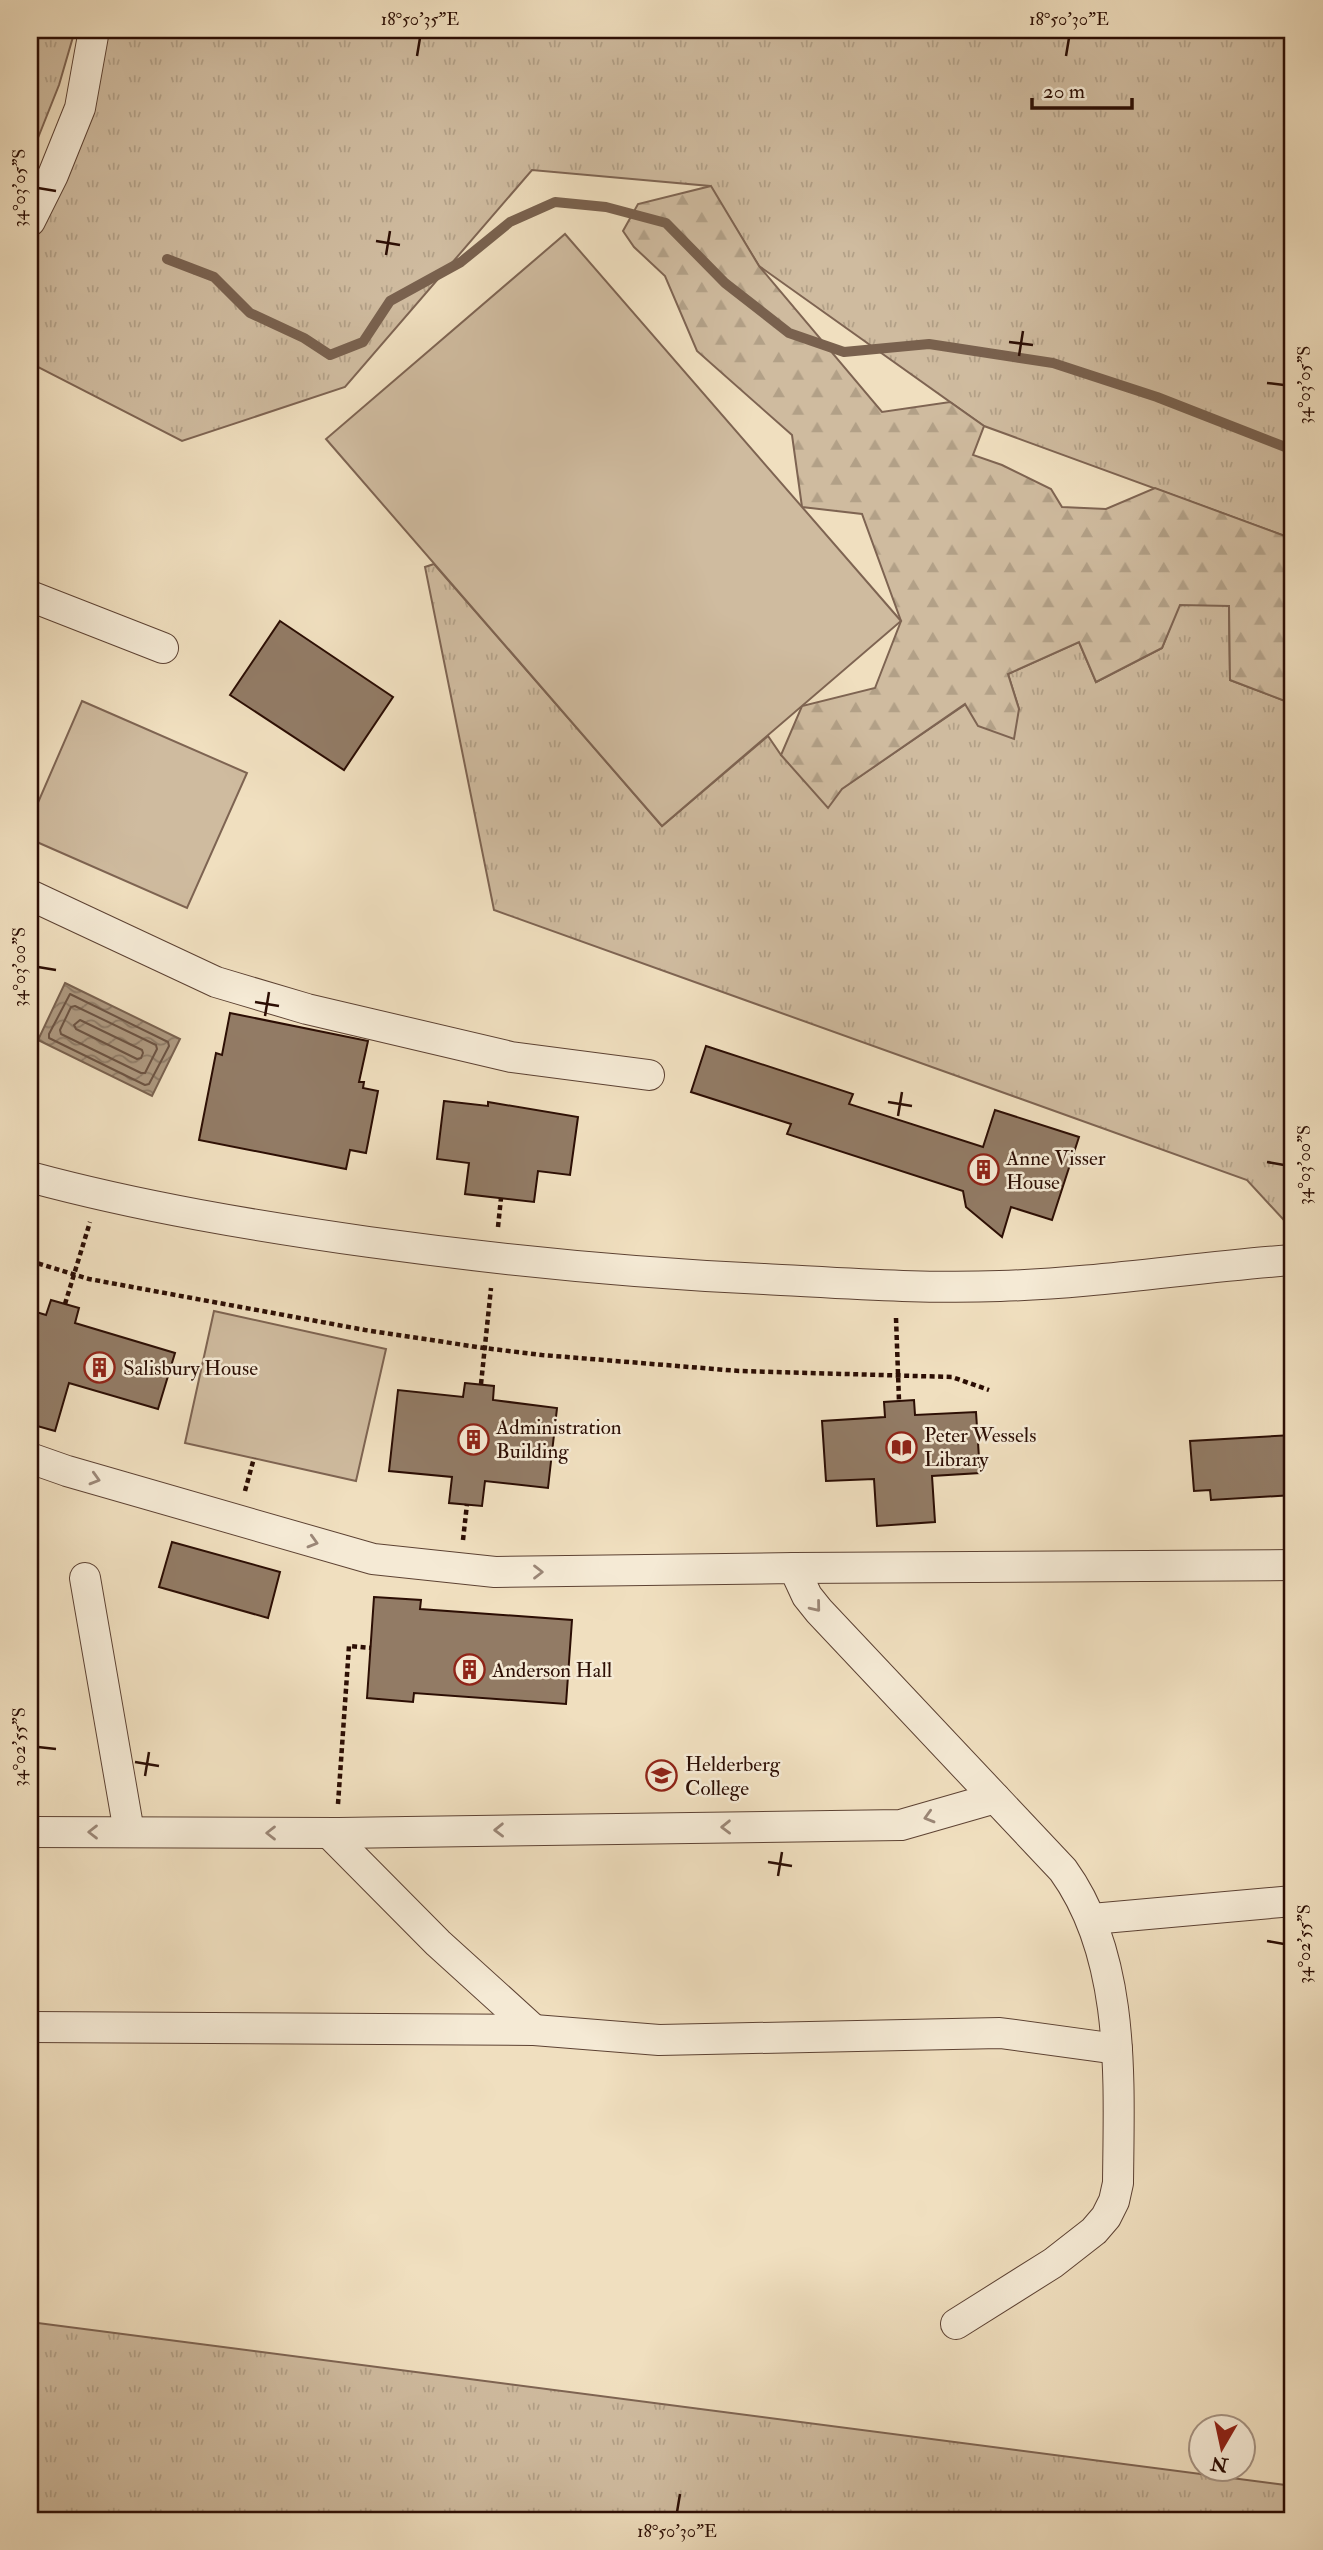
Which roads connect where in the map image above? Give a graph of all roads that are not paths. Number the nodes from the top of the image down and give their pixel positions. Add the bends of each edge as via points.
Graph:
1 (94, 30) edge
2 (30, 221) edge
3 (30, 596) edge
4 (163, 648) dead end
5 (30, 895) edge
6 (649, 1075) dead end
7 (30, 1177) edge
8 (1293, 1260) edge
9 (30, 1458) edge
10 (1293, 1565) edge
11 (794, 1568) junction
12 (85, 1578) dead end
13 (995, 1798) junction
14 (30, 1832) edge
15 (129, 1832) junction
16 (333, 1833) junction
17 (1293, 1900) edge
18 (1092, 1919) junction
19 (30, 2026) edge
20 (534, 2030) junction
21 (1117, 2049) junction
22 (956, 2324) dead end

1 - 2 street via 80,108
3 - 4 street
5 - 6 street via 216,982 307,1009 511,1057
7 - 8 street via 162,1208 322,1235 494,1258 700,1276 998,1287
9 -> 11 street via 373,1559 495,1572
10 - 11 street
11 -> 13 street via 819,1611
12 - 15 street
13 -> 16 street via 901,1825
13 - 18 street via 1063,1870
15 -> 14 street
16 -> 15 street
16 - 20 street via 438,1943
17 - 18 street
18 - 21 street via 1102,1952
19 - 20 street
20 - 21 street via 659,2040 1000,2033
21 - 22 street via 1118,2183 1106,2217 1053,2263

